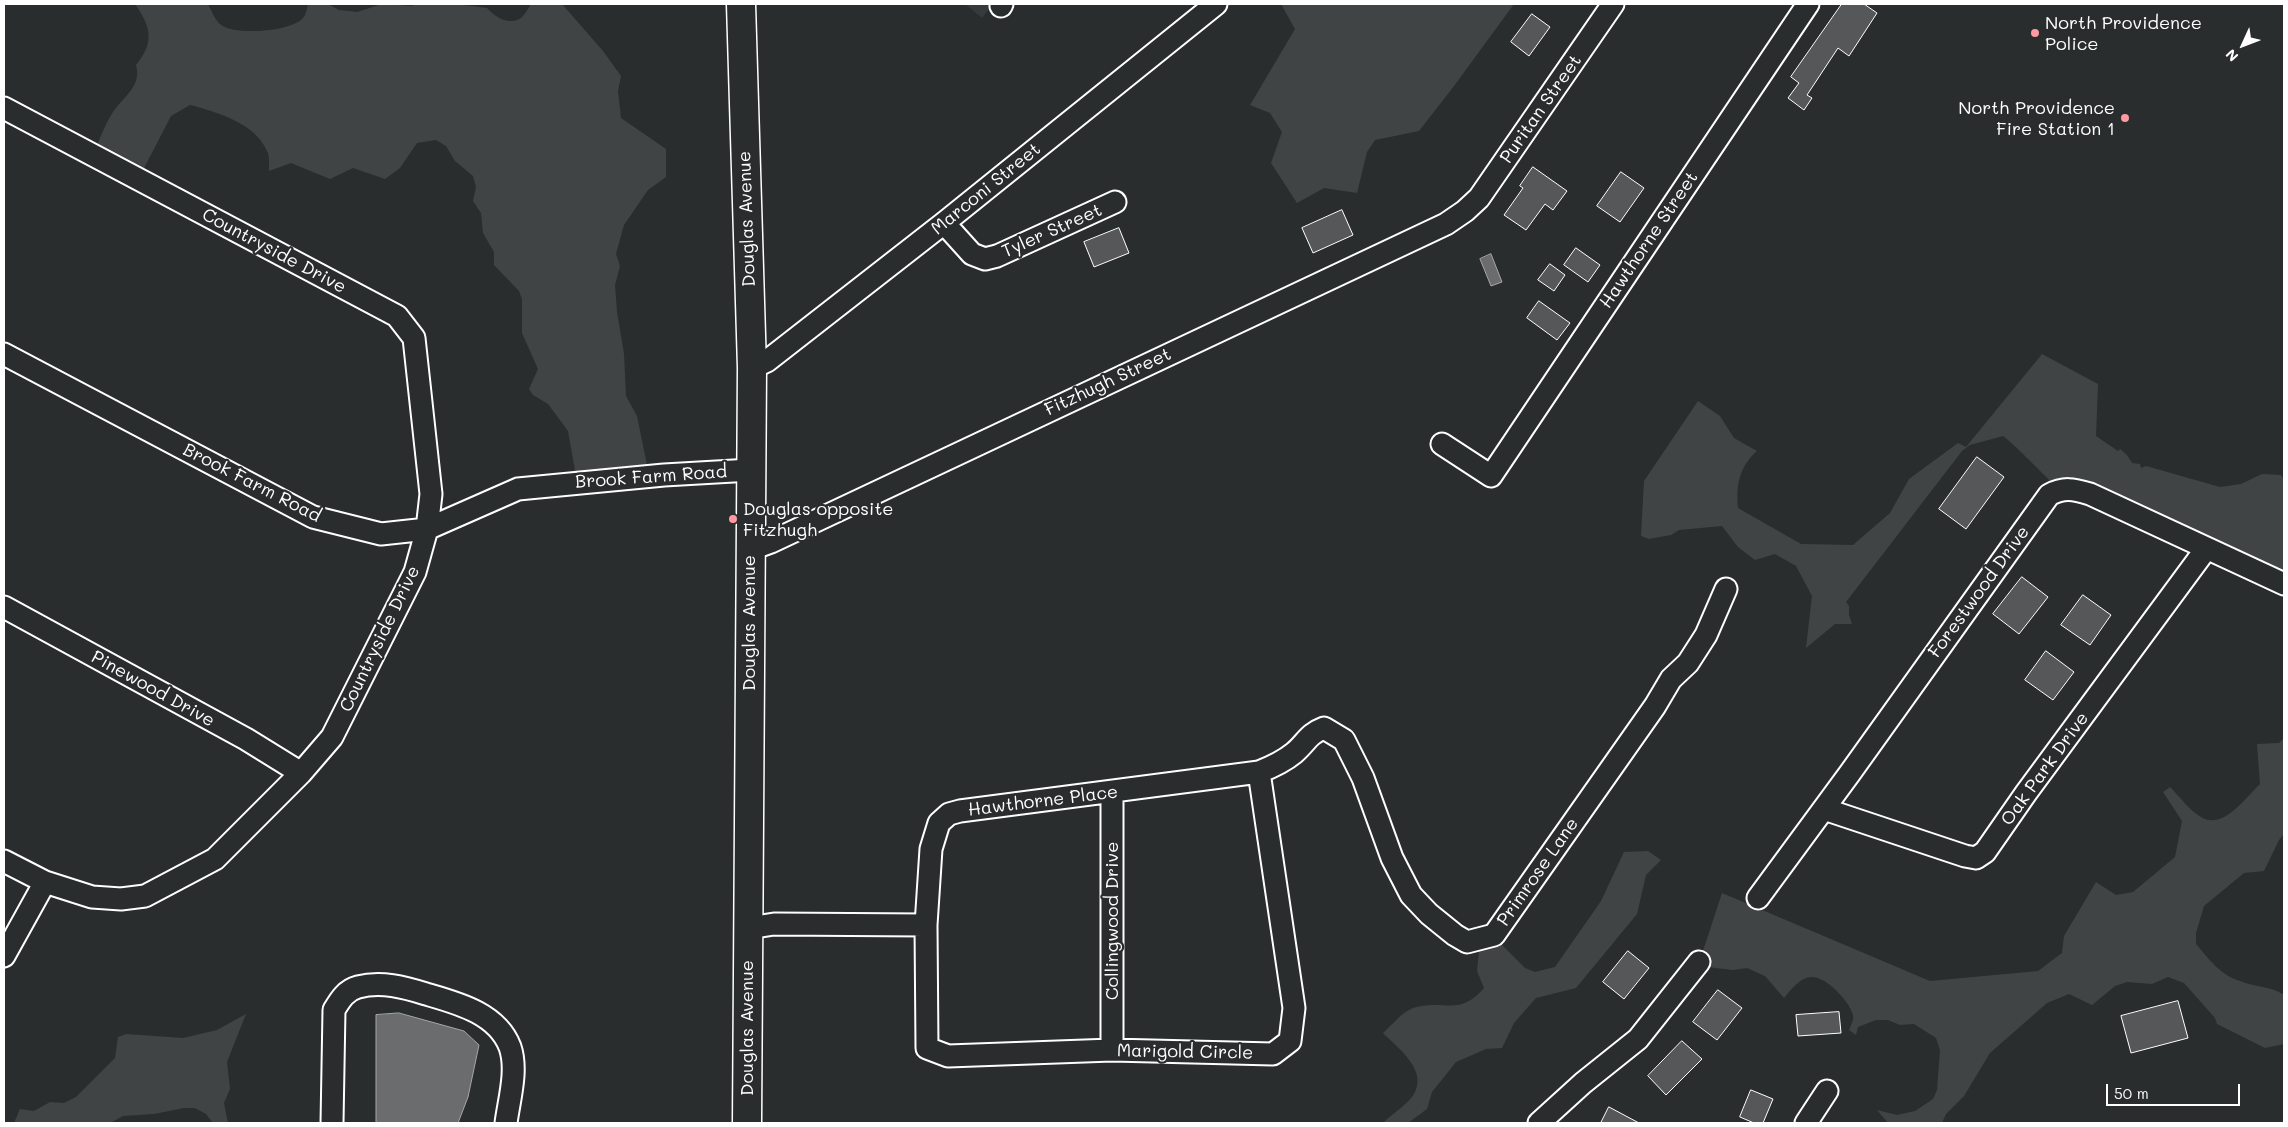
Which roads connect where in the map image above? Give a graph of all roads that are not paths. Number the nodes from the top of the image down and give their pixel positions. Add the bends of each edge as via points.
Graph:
1 (741, 4) edge
2 (1216, 4) edge
3 (1613, 4) edge
4 (1808, 4) edge
5 (4, 108) edge
6 (1115, 202) dead end
7 (1465, 211) joint
8 (944, 223) junction
9 (4, 354) edge
10 (752, 368) junction
11 (1442, 444) dead end
12 (750, 470) junction
13 (427, 529) junction
14 (2206, 549) junction
15 (749, 550) junction
16 (2284, 584) edge
17 (1726, 589) dead end
18 (4, 607) edge
19 (1324, 728) joint
20 (1259, 772) junction
21 (301, 773) junction
22 (1112, 792) junction
23 (1824, 809) junction
24 (4, 861) edge
25 (45, 882) junction
26 (1758, 898) dead end
27 (926, 925) junction
28 (749, 928) junction
29 (4, 956) edge
30 (1699, 962) dead end
31 (1112, 1050) junction
32 (1827, 1091) dead end
33 (332, 1123) edge
34 (506, 1123) edge
35 (747, 1123) edge
36 (1539, 1123) edge
37 (1806, 1123) edge

1 - 10 main road, Douglas Avenue
2 - 8 street, Marconi Street
3 - 7 street, Puritan Street via 1479,198
4 - 11 street, Hawthorne Street via 1491,476
5 - 13 street, Countryside Drive via 397,316 414,338 431,494
6 - 8 street, Tyler Street via 985,259 972,254
7 - 15 street, Fitzhugh Street via 1446,224
8 - 10 street, Marconi Street via 767,361
9 - 13 street, Brook Farm Road via 313,517 381,534
10 - 12 main road, Douglas Avenue
12 - 13 street, Brook Farm Road via 518,488
12 - 15 main road, Douglas Avenue
13 - 21 street, Countryside Drive via 415,572 332,736
14 - 16 street, Forestwood Drive
14 - 23 street, Oak Park Drive via 1985,852 1976,858 1965,856
14 - 23 street, Forestwood Drive via 2090,494 2068,488 2049,495
15 - 28 main road, Douglas Avenue
17 - 19 street, Primrose Lane via 1706,635 1688,663 1672,679 1494,935 1466,942 1429,914 1411,894 1392,858 1363,778 1344,740
18 - 21 street, Pinewood Drive
19 - 20 street, Hawthorne Place via 1312,732 1296,752 1280,764
20 - 22 street, Hawthorne Place
20 - 31 street, Marigold Circle via 1294,1008 1290,1041 1273,1054
21 - 25 street, Countryside Drive via 215,859 145,896 121,899 92,897
22 - 27 street, Hawthorne Place via 949,814 939,823 931,848
22 - 31 street, Collingwood Drive
23 - 26 street, Forestwood Drive
24 - 25 street, Countryside Drive
25 - 29 street
27 - 28 street via 774,924
27 - 31 street, Marigold Circle via 927,1048 948,1056
28 - 35 main road, Douglas Avenue
30 - 36 street via 1638,1039
32 - 37 street
33 - 34 street via 334,1010 343,996 357,987 387,984 454,1000 477,1012 501,1034 510,1047 513,1068

